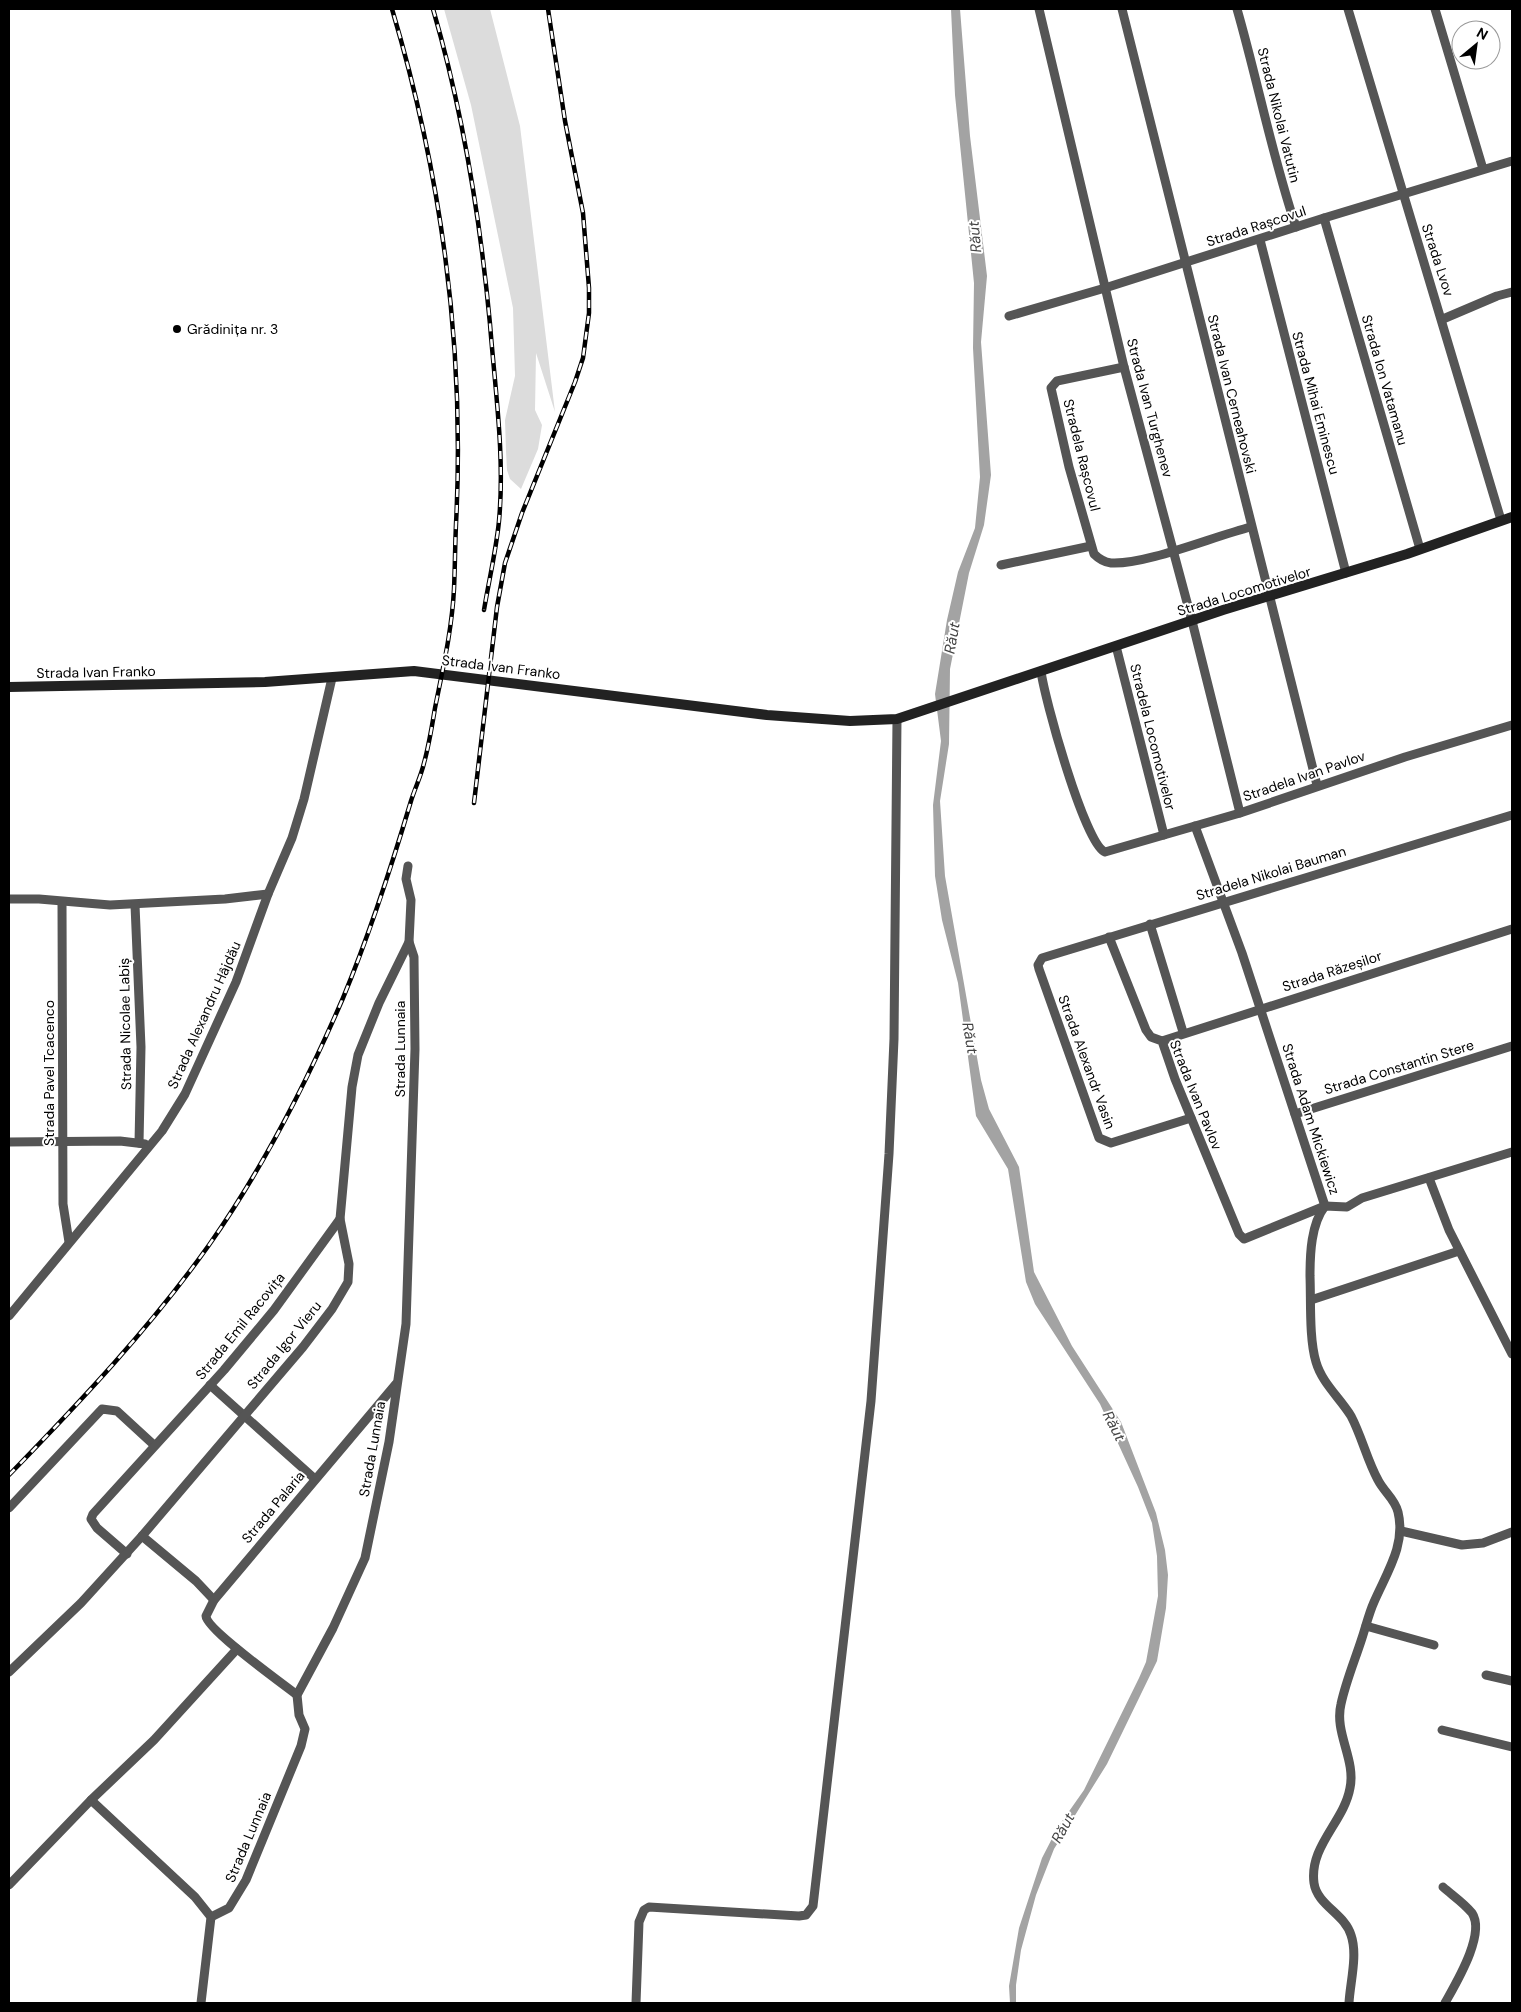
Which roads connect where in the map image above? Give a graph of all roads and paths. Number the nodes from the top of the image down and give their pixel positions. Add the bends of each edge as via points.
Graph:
1 (1039, 9) edge
2 (1122, 9) edge
3 (1237, 9) edge
4 (1348, 9) edge
5 (1435, 9) edge
6 (1512, 161) edge
7 (1483, 169) junction
8 (1402, 194) junction
9 (1324, 218) junction
10 (1296, 227) junction
11 (1260, 240) junction
12 (1185, 264) junction
13 (1105, 288) junction
14 (1512, 292) edge
15 (1009, 316) dead end
16 (1443, 319) junction
17 (1124, 367) junction
18 (1512, 517) edge
19 (1502, 520) junction
20 (1251, 527) junction
21 (1091, 546) junction
22 (1420, 549) junction
23 (1173, 550) junction
24 (1001, 565) dead end
25 (1346, 573) junction
26 (1269, 596) junction
27 (1192, 621) junction
28 (1116, 646) junction
29 (1041, 670) junction
30 (332, 678) junction
31 (9, 687) edge
32 (984, 688) joint
33 (898, 719) junction
34 (1512, 725) edge
35 (1317, 785) junction
36 (1240, 812) junction
37 (1512, 815) edge
38 (1194, 826) junction
39 (1164, 835) junction
40 (408, 866) dead end
41 (268, 894) junction
42 (9, 900) edge
43 (62, 902) junction
44 (1223, 902) junction
45 (135, 905) junction
46 (1150, 924) junction
47 (1512, 929) edge
48 (1109, 937) junction
49 (409, 942) junction
50 (1039, 961) joint
51 (1260, 1008) junction
52 (1184, 1032) junction
53 (1162, 1041) junction
54 (1512, 1046) edge
55 (1295, 1114) junction
56 (1190, 1118) junction
57 (9, 1142) edge
58 (63, 1142) junction
59 (139, 1143) junction
60 (151, 1144) junction
61 (1512, 1152) edge
62 (1429, 1178) junction
63 (1325, 1206) junction
64 (340, 1219) junction
65 (69, 1242) junction
66 (1459, 1251) junction
67 (1311, 1300) junction
68 (9, 1316) edge
69 (1512, 1354) edge
70 (396, 1384) junction
71 (210, 1386) junction
72 (244, 1416) junction
73 (154, 1444) junction
74 (315, 1479) junction
75 (9, 1508) edge
76 (1401, 1531) junction
77 (1512, 1532) edge
78 (142, 1536) junction
79 (126, 1554) junction
80 (214, 1600) junction
81 (1366, 1626) junction
82 (1434, 1645) dead end
83 (237, 1648) junction
84 (9, 1672) edge
85 (1486, 1675) dead end
86 (1512, 1681) edge
87 (297, 1695) junction
88 (1442, 1730) dead end
89 (1512, 1746) edge
90 (91, 1800) junction
91 (9, 1885) edge
92 (1443, 1886) dead end
93 (211, 1917) junction
94 (201, 2003) edge
95 (636, 2003) edge
96 (1349, 2003) edge
97 (1445, 2003) edge

1 - 13 street, Strada Ivan Turghenev
2 - 12 street, Strada Ivan Cerneahovski
3 - 10 street, Strada Nikolai Vatutin
4 - 8 street, Strada Lvov
5 - 7 street
6 - 7 street, Strada Rașcovul
7 - 8 street, Strada Rașcovul
8 - 9 street, Strada Rașcovul
8 - 16 street, Strada Lvov
9 - 10 street, Strada Rașcovul
9 - 22 street, Strada Ion Vatamanu
10 - 11 street, Strada Rașcovul
11 - 12 street, Strada Rașcovul
11 - 25 street, Strada Mihai Eminescu
12 - 13 street, Strada Rașcovul
12 - 20 street, Strada Ivan Cerneahovski
13 - 15 street, Strada Rașcovul
13 - 17 street, Strada Ivan Turghenev
14 - 16 street
16 - 19 street, Strada Lvov
17 - 21 street, Stradela Rașcovul via 1057,381 1051,388
17 - 23 street, Strada Ivan Turghenev
18 - 19 main road, Strada Locomotivelor
19 - 22 main road, Strada Locomotivelor
20 - 23 street
20 - 26 street, Strada Ivan Cerneahovski
21 - 23 street via 1098,558 1111,563
21 - 24 street
22 - 25 main road, Strada Locomotivelor
23 - 27 street, Strada Ivan Turghenev
25 - 26 main road, Strada Locomotivelor
26 - 27 main road, Strada Locomotivelor
26 - 35 street, Strada Ivan Cerneahovski
27 - 28 main road, Strada Locomotivelor
27 - 36 street, Strada Ivan Turghenev
28 - 29 main road, Strada Locomotivelor
28 - 39 street, Stradela Locomotivelor
29 - 32 main road, Strada Locomotivelor
29 - 39 street, Stradela Ivan Pavlov via 1070,780 1092,833 1104,852
30 - 31 main road, Strada Ivan Franko
30 - 33 main road, Strada Ivan Franko via 414,671 767,715 857,721
30 - 41 street, Strada Alexandru Hâjdău via 304,799 292,838
32 - 33 main road, Strada Ivan Franko
33 - 95 street via 890,1154 872,1401 813,1906 806,1915 799,1916 649,1908 639,1922
34 - 35 street, Stradela Ivan Pavlov
35 - 36 street, Stradela Ivan Pavlov
36 - 38 street, Stradela Ivan Pavlov
37 - 44 street, Stradela Nikolai Bauman
38 - 39 street, Stradela Ivan Pavlov
38 - 44 street, Strada Adam Mickiewicz
40 - 49 street, Strada Igor Vieru via 406,879 411,900
41 - 45 street
41 - 60 street, Strada Alexandru Hâjdău via 245,959 200,1062 173,1114
42 - 43 street
43 - 45 street
43 - 58 street, Strada Pavel Tcacenco
44 - 46 street, Stradela Nikolai Bauman
44 - 51 street, Strada Adam Mickiewicz
45 - 59 street, Strada Nicolae Labiș via 141,1047
46 - 48 street, Stradela Nikolai Bauman
46 - 52 street, Strada Ivan Pavlov
47 - 51 street, Strada Răzeșilor
48 - 50 street, Stradela Nikolai Bauman
48 - 53 street, Strada Ivan Pavlov via 1146,1030 1151,1037
49 - 64 street, Strada Igor Vieru via 378,1003 358,1055
49 - 70 street, Strada Lunnaia via 414,956 413,1137 406,1324
50 - 56 street, Strada Alexandr Vasin via 1042,978 1099,1138 1111,1143
51 - 52 street, Strada Răzeșilor
51 - 55 street, Strada Adam Mickiewicz
52 - 53 street, Strada Răzeșilor
53 - 56 street, Strada Ivan Pavlov
54 - 55 street, Strada Constantin Stere
55 - 63 street, Strada Adam Mickiewicz
56 - 63 street, Strada Ivan Pavlov via 1244,1239
57 - 58 street
58 - 59 street
58 - 65 street, Strada Pavel Tcacenco via 63,1212
59 - 60 street
60 - 65 street, Strada Alexandru Hâjdău
61 - 62 street
62 - 63 street via 1362,1198 1347,1207
62 - 66 street
63 - 67 street, Strada Adam Mickiewicz via 1318,1215 1314,1233 1310,1265
64 - 71 street, Strada Emil Racovița via 274,1310
64 - 72 street, Strada Igor Vieru via 349,1264 348,1282 303,1347
65 - 68 street, Strada Alexandru Hâjdău
66 - 67 street
66 - 69 street
67 - 76 street, Strada Adam Mickiewicz via 1316,1363 1351,1417 1378,1480 1396,1504
70 - 74 street, Strada Palaria
70 - 87 street, Strada Lunnaia via 390,1442 365,1558 334,1628
71 - 72 street
71 - 73 street, Strada Emil Racovița
72 - 74 street
72 - 78 street, Strada Igor Vieru
73 - 75 street via 117,1411 102,1409
73 - 79 street, Strada Emil Racovița via 91,1519
74 - 80 street, Strada Palaria
76 - 77 street via 1462,1545 1483,1543
76 - 81 street, Strada Adam Mickiewicz via 1392,1566
78 - 79 street, Strada Igor Vieru
78 - 80 street
79 - 84 street, Strada Igor Vieru via 81,1603
80 - 83 street, Strada Palaria via 207,1613 207,1622
81 - 82 street
81 - 96 street, Strada Adam Mickiewicz via 1339,1713 1350,1765 1350,1788 1320,1847 1314,1874 1317,1893 1352,1936
83 - 87 street, Strada Palaria
83 - 90 street via 154,1740
85 - 86 street
87 - 93 street, Strada Lunnaia via 299,1715 305,1729 301,1746 246,1880 229,1908
88 - 89 street
90 - 91 street
90 - 93 street via 196,1897
92 - 97 street via 1472,1914 1476,1928 1464,1966
93 - 94 street

